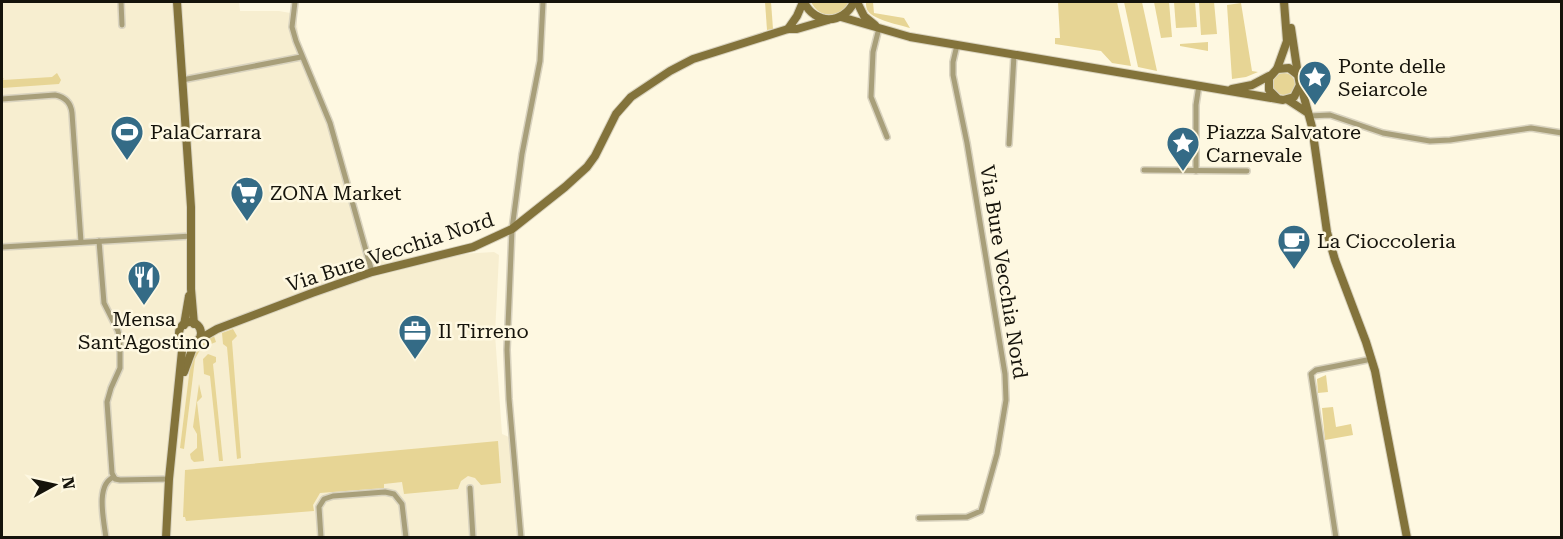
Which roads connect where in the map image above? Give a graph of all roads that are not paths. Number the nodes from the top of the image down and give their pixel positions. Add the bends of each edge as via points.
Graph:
1 (121, 2) edge
2 (177, 2) edge
3 (295, 2) edge
4 (543, 2) edge
5 (803, 2) edge
6 (855, 2) edge
7 (1284, 2) edge
8 (1285, 12) junction
9 (841, 17) junction
10 (828, 20) junction
11 (123, 25) dead end
12 (879, 28) junction
13 (788, 29) junction
14 (957, 45) junction
15 (1014, 55) junction
16 (302, 57) junction
17 (1277, 69) junction
18 (1298, 75) junction
19 (1269, 76) junction
20 (182, 80) junction
21 (1199, 85) junction
22 (1300, 85) junction
23 (1224, 90) junction
24 (2, 99) edge
25 (1278, 99) junction
26 (1288, 100) junction
27 (1309, 115) junction
28 (1562, 133) edge
29 (887, 137) dead end
30 (1009, 144) dead end
31 (1144, 170) dead end
32 (1196, 171) junction
33 (1247, 171) dead end
34 (512, 229) junction
35 (192, 236) junction
36 (99, 241) junction
37 (81, 242) junction
38 (2, 247) edge
39 (372, 272) junction
40 (191, 289) junction
41 (184, 325) junction
42 (196, 325) junction
43 (217, 329) junction
44 (183, 341) junction
45 (197, 341) junction
46 (1372, 359) junction
47 (180, 382) junction
48 (114, 477) junction
49 (169, 479) junction
50 (470, 488) dead end
51 (919, 518) dead end
52 (106, 537) edge
53 (166, 537) edge
54 (321, 537) edge
55 (406, 537) edge
56 (473, 537) edge
57 (521, 537) edge
58 (1336, 537) edge
59 (1407, 537) edge

1 - 11 street
2 - 20 street
3 - 16 street via 292,27
4 - 34 street via 540,60
5 - 10 street via 814,15
5 - 13 street
6 - 9 street
6 - 12 street
7 - 8 street
8 - 17 street via 1286,46
8 - 18 street
9 - 10 street, Via Bure Vecchia Nord
9 - 12 street
10 - 13 street, Via Bure Vecchia Nord
12 - 14 street
12 - 29 street via 873,52 871,97
13 - 34 street, Via Bure Vecchia Nord via 693,59 631,97 615,114 587,167
14 - 15 street
14 - 51 street, Via Bure Vecchia Nord via 953,75 998,329 1006,400 981,512 967,517
15 - 21 street
15 - 30 street, Via Bure Vecchia Nord
16 - 20 street
16 - 39 street via 330,123
17 - 18 street via 1289,68
17 - 19 street
18 - 22 street
19 - 23 street via 1252,85
19 - 25 street via 1269,90
20 - 35 street
21 - 23 street
21 - 32 street
22 - 26 street via 1296,95
22 - 27 street
23 - 25 street
24 - 37 street via 56,95 70,105
25 - 26 street
26 - 27 street
27 - 28 street via 1330,116 1383,133 1430,141 1532,128
27 - 46 street via 1327,232
31 - 32 street
32 - 33 street
34 - 39 street, Via Bure Vecchia Nord via 473,247
34 - 57 street via 507,367
35 - 36 street
35 - 40 street
36 - 37 street
36 - 48 street via 104,303 120,339 120,368 107,402
37 - 38 street
39 - 43 street, Via Bure Vecchia Nord
40 - 41 street
40 - 42 street
41 - 42 street
41 - 44 street via 179,333
42 - 43 street
42 - 45 street via 200,335
43 - 45 street, Via Bure Vecchia Nord
44 - 45 street
44 - 47 street
45 - 47 street
46 - 58 street via 1311,374
46 - 59 street
47 - 49 street
48 - 49 street
48 - 52 street via 102,489
49 - 53 street
50 - 56 street
54 - 55 street via 319,507 324,499 391,492 401,500

